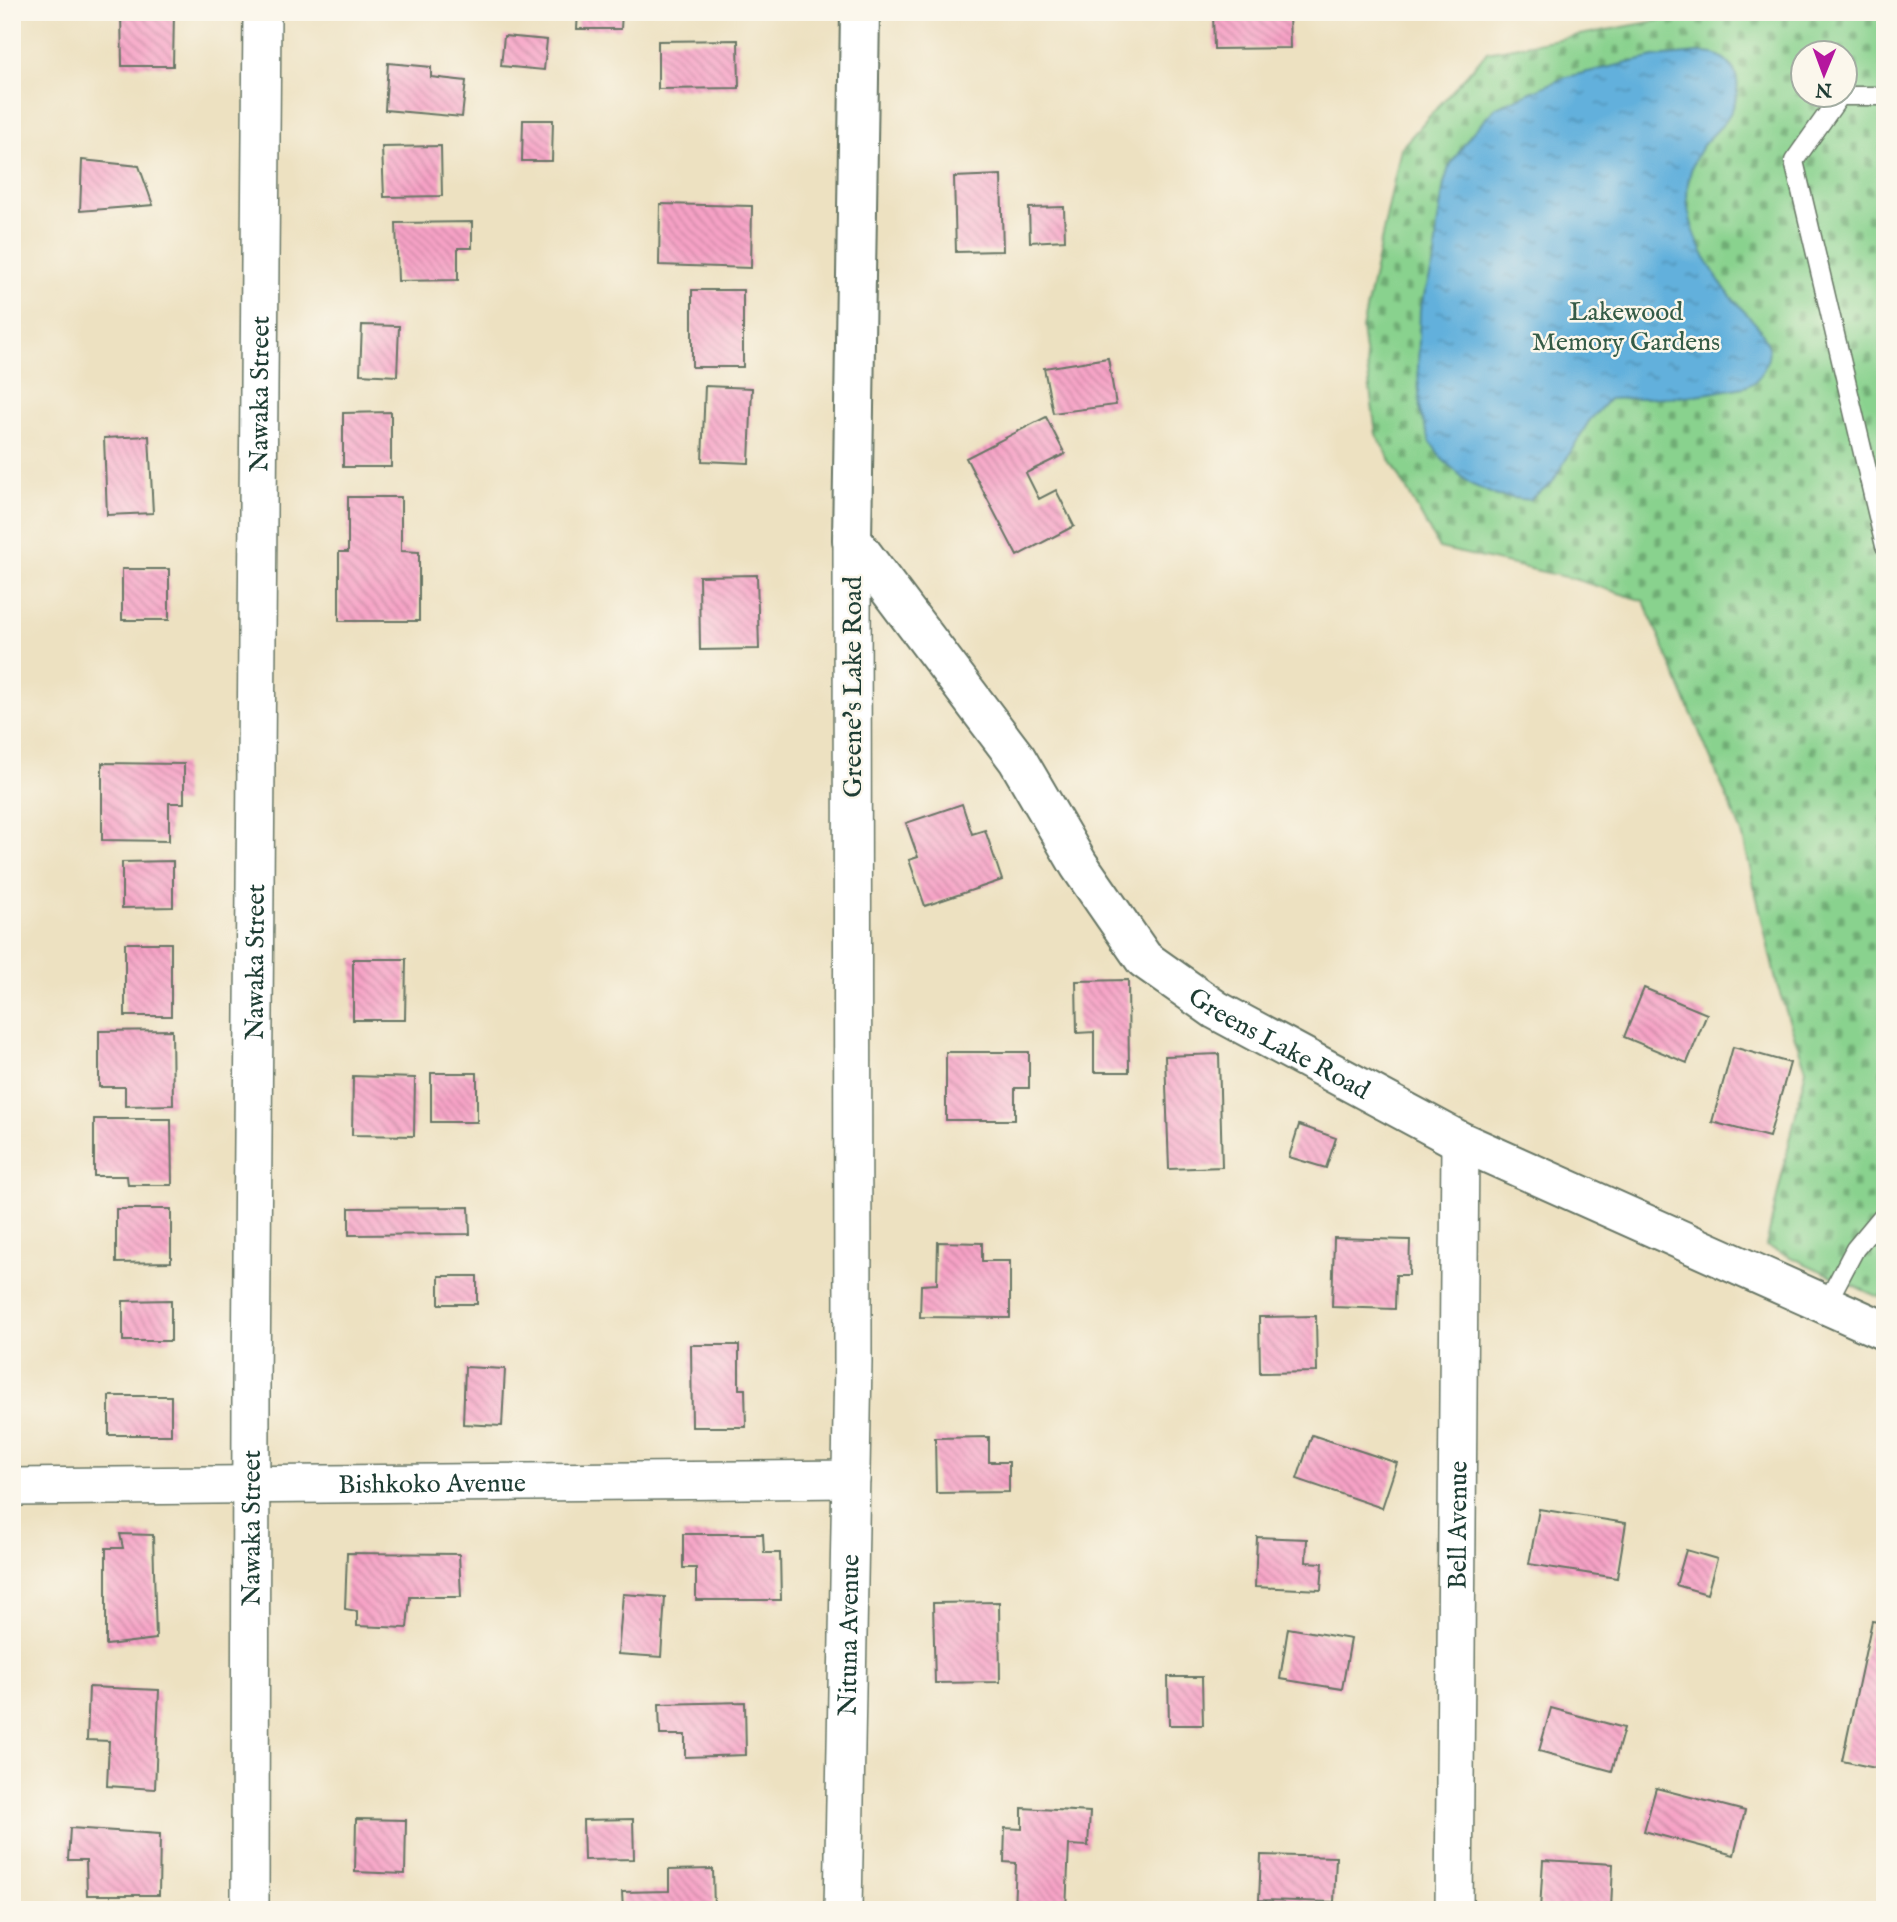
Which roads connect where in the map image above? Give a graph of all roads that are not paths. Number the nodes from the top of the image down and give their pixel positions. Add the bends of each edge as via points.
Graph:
1 (262, 12) edge
2 (860, 12) edge
3 (1885, 96) edge
4 (852, 540) junction
5 (1885, 546) edge
6 (1460, 1141) junction
7 (1885, 1213) edge
8 (1826, 1304) junction
9 (1885, 1331) edge
10 (853, 1361) joint
11 (850, 1479) junction
12 (251, 1484) junction
13 (12, 1487) edge
14 (250, 1910) edge
15 (843, 1910) edge
16 (1454, 1910) edge

1 - 12 street, Nawaka Street
2 - 4 street, Greene's Lake Road
3 - 5 lane via 1840,96 1794,161
4 - 6 street, Greens Lake Road via 1017,759 1079,865 1144,959 1216,1010
4 - 10 street, Greene's Lake Road
6 - 8 street, Greens Lake Road
6 - 16 street, Bell Avenue
7 - 8 lane via 1855,1250
8 - 9 street, Greens Lake Road
10 - 11 street, Nituna Avenue
11 - 12 street, Bishkoko Avenue
11 - 15 street, Nituna Avenue
12 - 13 street, Bishkoko Avenue
12 - 14 street, Nawaka Street

